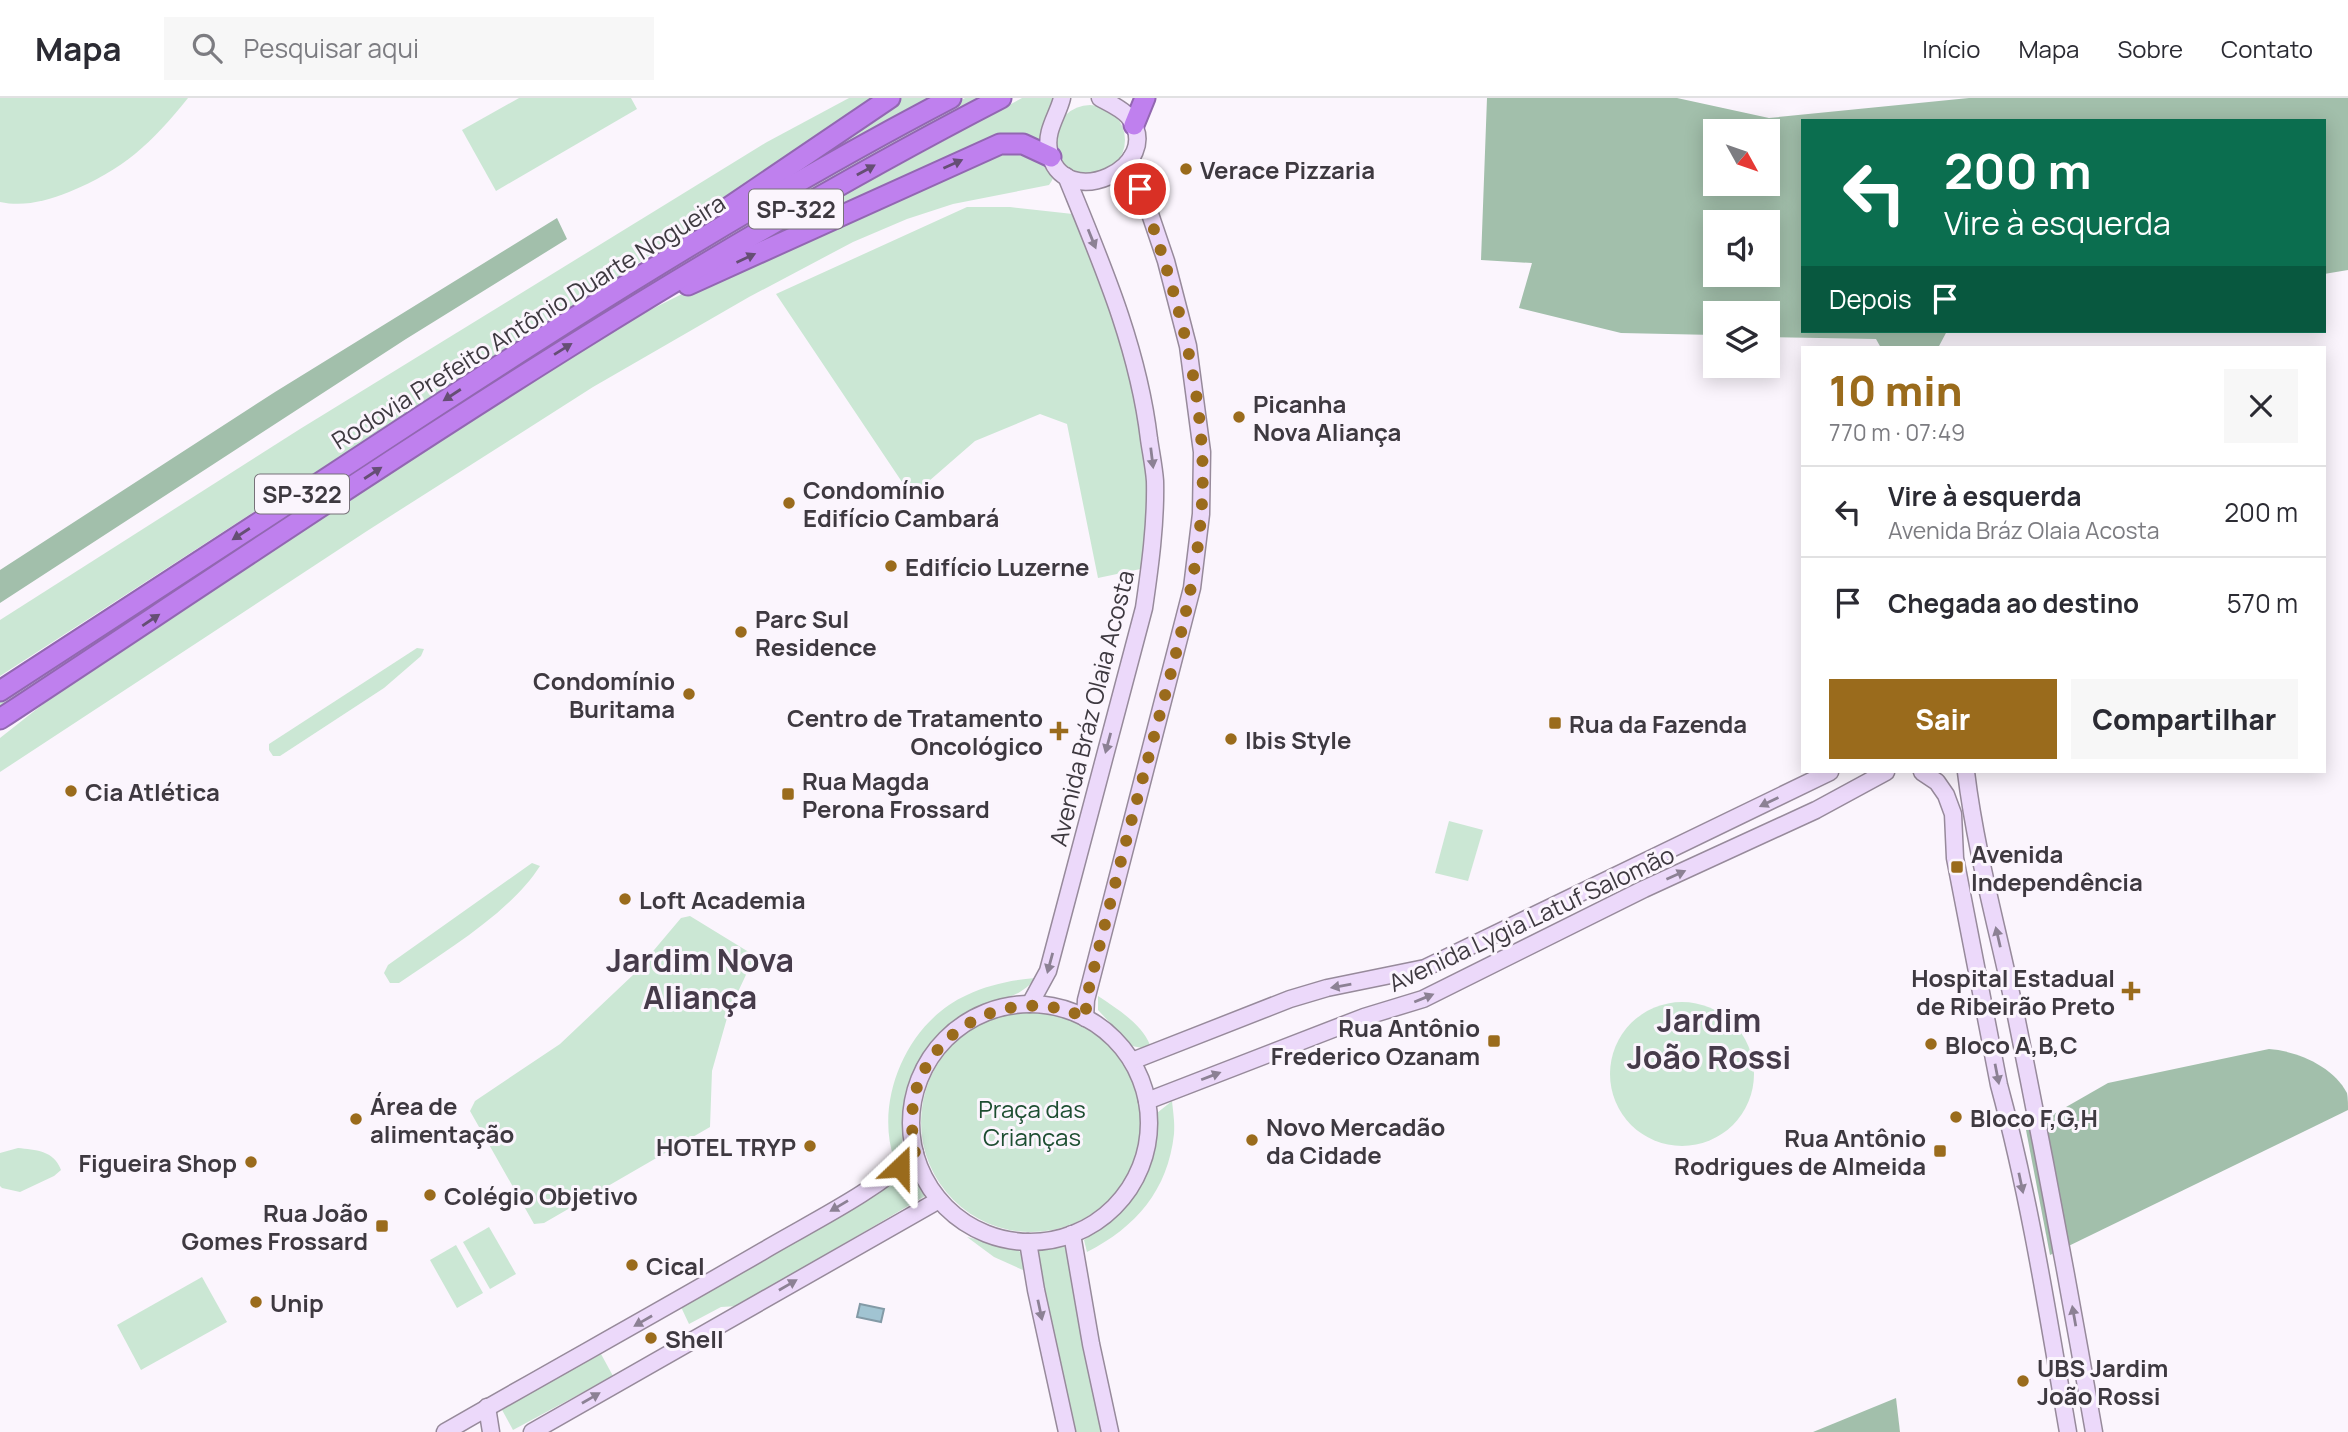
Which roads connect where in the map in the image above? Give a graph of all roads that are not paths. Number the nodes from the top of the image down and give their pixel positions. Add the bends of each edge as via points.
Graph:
1 (890, 98) edge
2 (951, 98) edge
3 (1001, 98) edge
4 (1062, 98) edge
5 (1100, 98) edge
6 (1145, 98) edge
7 (1134, 125) junction
8 (1051, 157) junction
9 (1131, 158) junction
10 (1066, 176) junction
11 (587, 309) junction
12 (596, 329) junction
13 (74, 642) junction
14 (94, 657) junction
15 (0, 683) edge
16 (0, 691) edge
17 (0, 719) edge
18 (0, 734) edge
19 (1828, 773) edge
20 (1884, 773) edge
21 (1924, 773) edge
22 (1966, 773) edge
23 (1585, 890) junction
24 (1592, 916) junction
25 (1030, 1004) junction
26 (1086, 1018) junction
27 (1132, 1061) junction
28 (1147, 1101) junction
29 (915, 1153) junction
30 (939, 1200) junction
31 (1072, 1234) junction
32 (1028, 1242) junction
33 (487, 1407) junction
34 (448, 1432) edge
35 (491, 1432) edge
36 (532, 1432) edge
37 (1067, 1432) edge
38 (1110, 1432) edge
39 (2068, 1432) edge
40 (2094, 1432) edge

1 - 11 highway
2 - 11 highway, Rodovia Prefeito Antônio Duarte Nogueira / SP-322 via 782,191
12 -> 3 highway, Rodovia Prefeito Antônio Duarte Nogueira / SP-322 via 797,208
4 - 8 main road via 1048,138
5 - 7 main road via 1122,110
6 - 7 highway
7 - 9 main road
8 - 10 main road, Avenida Bráz Olaia Acosta
12 -> 8 highway via 1000,144 1023,144
9 - 10 main road via 1110,177 1098,181
9 - 26 main road via 1166,261 1188,346 1202,452 1201,514 1192,588 1089,989
10 -> 25 main road, Avenida Bráz Olaia Acosta via 1129,340 1145,405 1155,481 1144,608 1048,971
11 -> 13 highway, Rodovia Prefeito Antônio Duarte Nogueira / SP-322
14 -> 12 highway, Rodovia Prefeito Antônio Duarte Nogueira / SP-322
13 - 15 highway
13 - 16 highway, Rodovia Prefeito Antônio Duarte Nogueira / SP-322
14 - 17 highway, Rodovia Prefeito Antônio Duarte Nogueira / SP-322
14 - 18 highway
19 -> 23 main road, Avenida Lygia Latuf Salomão
24 -> 20 main road, Avenida Lygia Latuf Salomão via 1825,806
21 -> 39 main road via 1937,782 1953,814 1955,858
40 -> 22 main road
23 - 24 main road
23 -> 27 main road, Avenida Lygia Latuf Salomão via 1424,968 1290,999
28 -> 24 main road, Avenida Lygia Latuf Salomão via 1364,1017 1416,1002
25 - 26 main road
25 - 29 main road via 991,1012 946,1040 918,1085 911,1130
26 - 27 main road via 1104,1029
27 - 28 main road
28 - 31 main road via 1146,1148 1128,1191 1113,1209
29 - 30 main road
29 -> 33 main road via 886,1178 791,1235
30 - 32 main road via 978,1231
36 -> 30 main road
31 - 32 main road
31 - 38 main road
32 -> 37 main road
33 - 34 main road
33 - 35 main road

